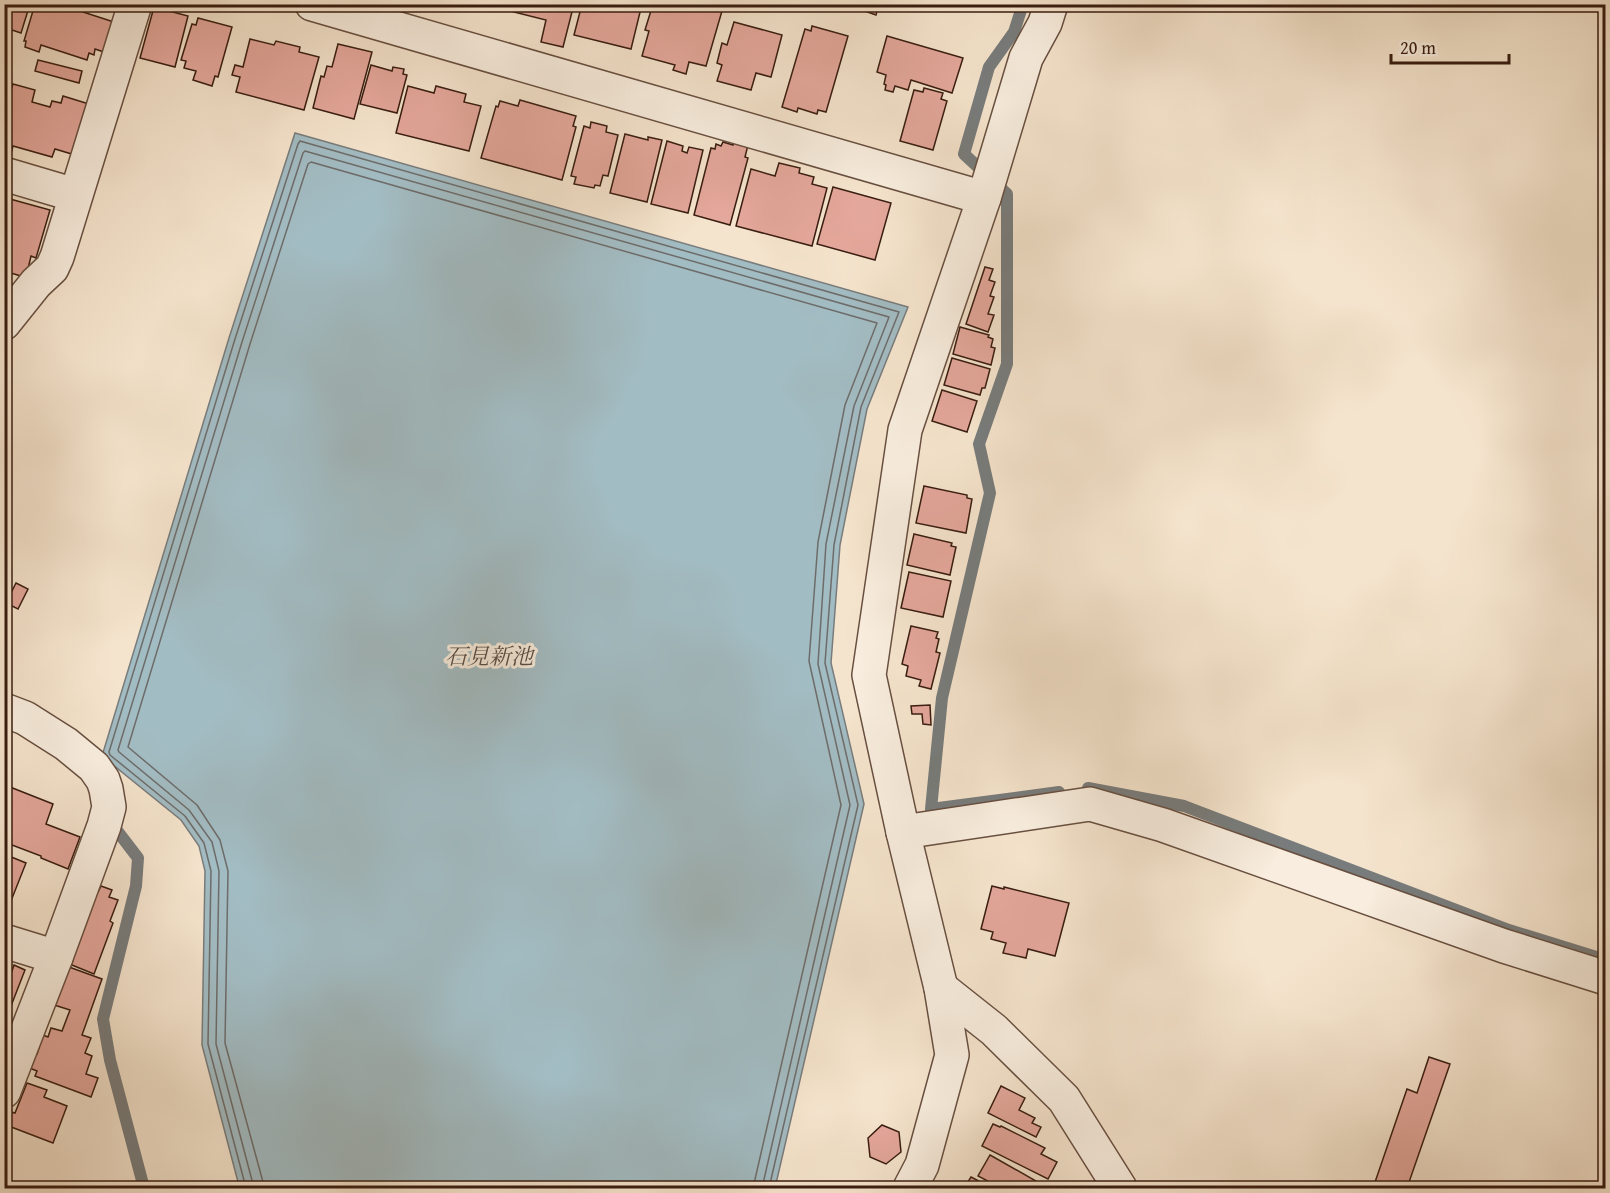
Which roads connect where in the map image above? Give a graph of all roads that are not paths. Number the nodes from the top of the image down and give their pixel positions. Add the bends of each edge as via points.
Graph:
1 (135, 4) edge
2 (312, 4) edge
3 (1051, 4) edge
4 (4, 174) edge
5 (75, 195) junction
6 (984, 198) junction
7 (4, 323) edge
8 (4, 710) edge
9 (903, 832) junction
10 (4, 941) edge
11 (56, 957) junction
12 (1605, 978) edge
13 (941, 988) junction
14 (4, 1091) edge
15 (910, 1188) edge
16 (1120, 1188) edge

1 - 5 street
2 - 6 street
3 - 6 street via 1026,58
4 - 5 street
5 - 7 street via 52,268
6 - 9 street via 905,430 869,675
8 - 11 street via 25,718 66,744 94,767 106,789 109,807 104,826
9 - 12 street via 1090,804 1163,825
9 - 13 street
10 - 11 street
11 - 14 street
13 - 15 street via 952,1055 922,1165
13 - 16 street via 994,1030 1064,1099

